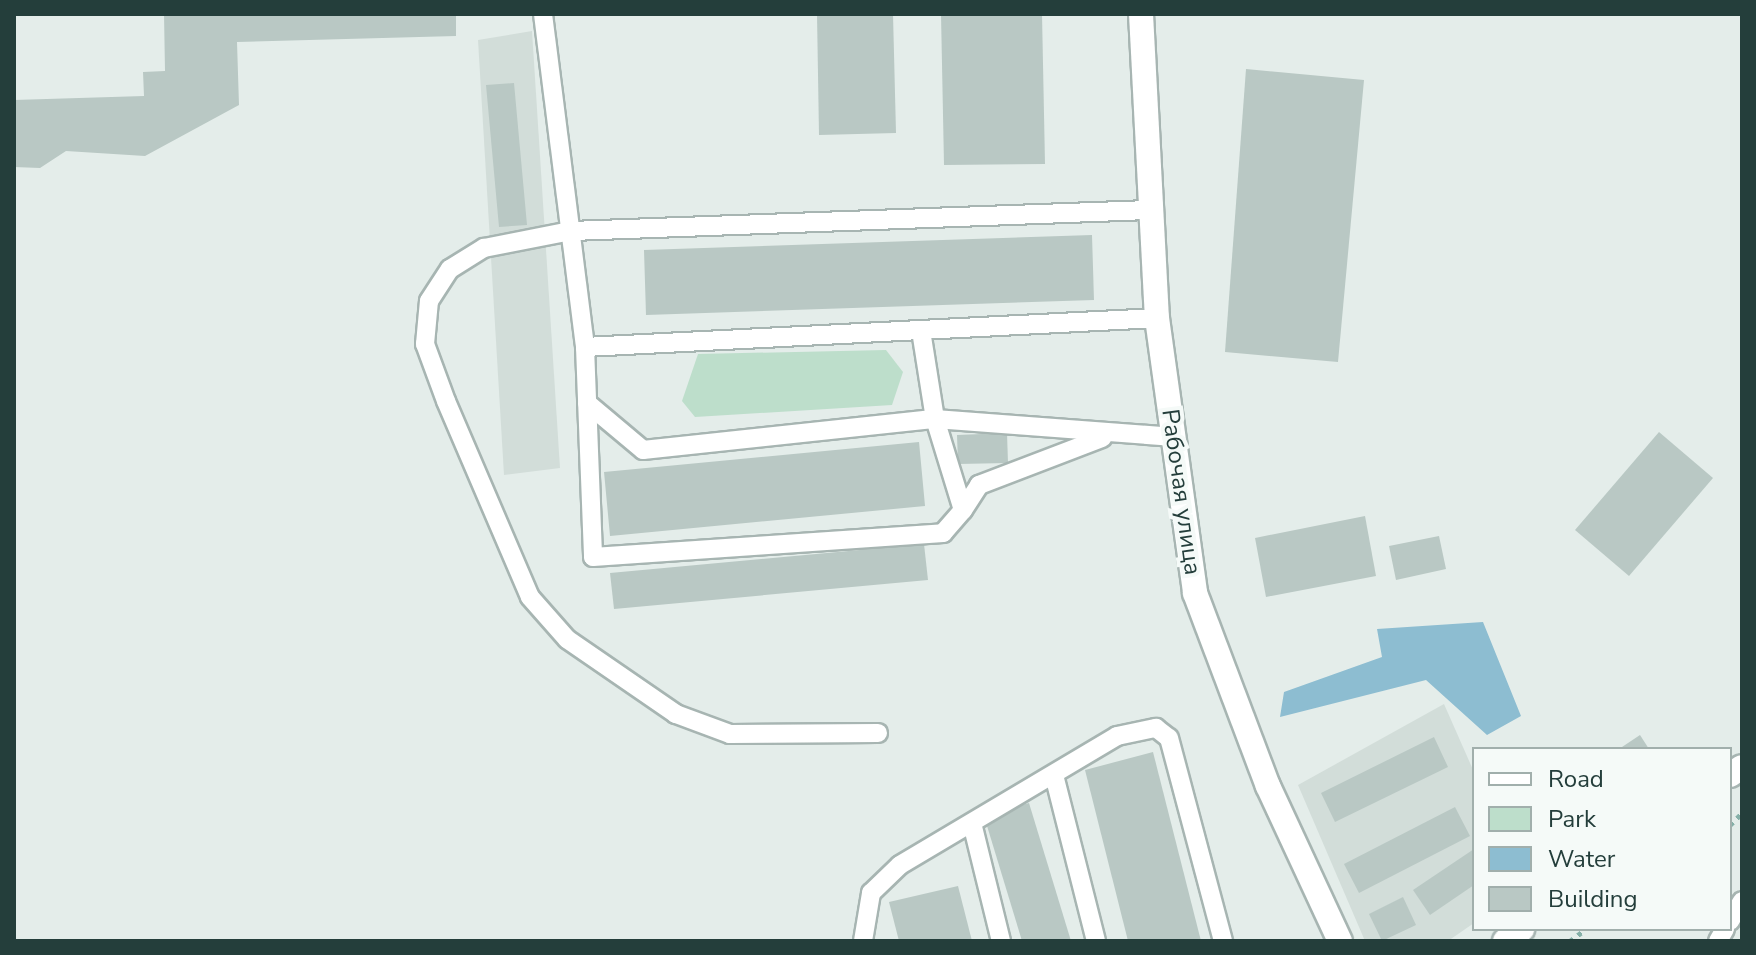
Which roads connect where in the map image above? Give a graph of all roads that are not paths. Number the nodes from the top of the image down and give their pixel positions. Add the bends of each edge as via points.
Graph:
1 (543, 14) edge
2 (1141, 14) edge
3 (1150, 210) junction
4 (571, 231) junction
5 (1157, 318) junction
6 (921, 331) junction
7 (585, 347) junction
8 (587, 403) junction
9 (935, 419) junction
10 (1109, 436) junction
11 (1174, 437) junction
12 (963, 510) junction
13 (878, 733) dead end
14 (1054, 775) junction
15 (972, 823) junction
16 (863, 941) edge
17 (1001, 941) edge
18 (1096, 941) edge
19 (1223, 941) edge
20 (1340, 941) edge

1 - 4 lane
2 - 3 street, Рабочая улица
3 - 4 lane
3 - 5 street, Рабочая улица
4 - 7 lane
4 - 13 lane via 484,248 450,269 428,304 425,344 530,597 567,639 676,714 730,734
5 - 6 lane
5 - 11 street, Рабочая улица
6 - 7 lane
6 - 9 lane
7 - 8 lane
8 - 9 lane via 643,450
8 - 12 lane via 593,557 943,533
9 - 10 lane
9 - 12 lane
10 - 11 lane
10 - 12 lane via 979,485
11 - 20 street, Рабочая улица via 1195,593 1268,786
14 - 15 lane
14 - 18 lane
14 - 19 lane via 1138,729 1169,738
15 - 16 lane via 900,865 871,893
15 - 17 lane

